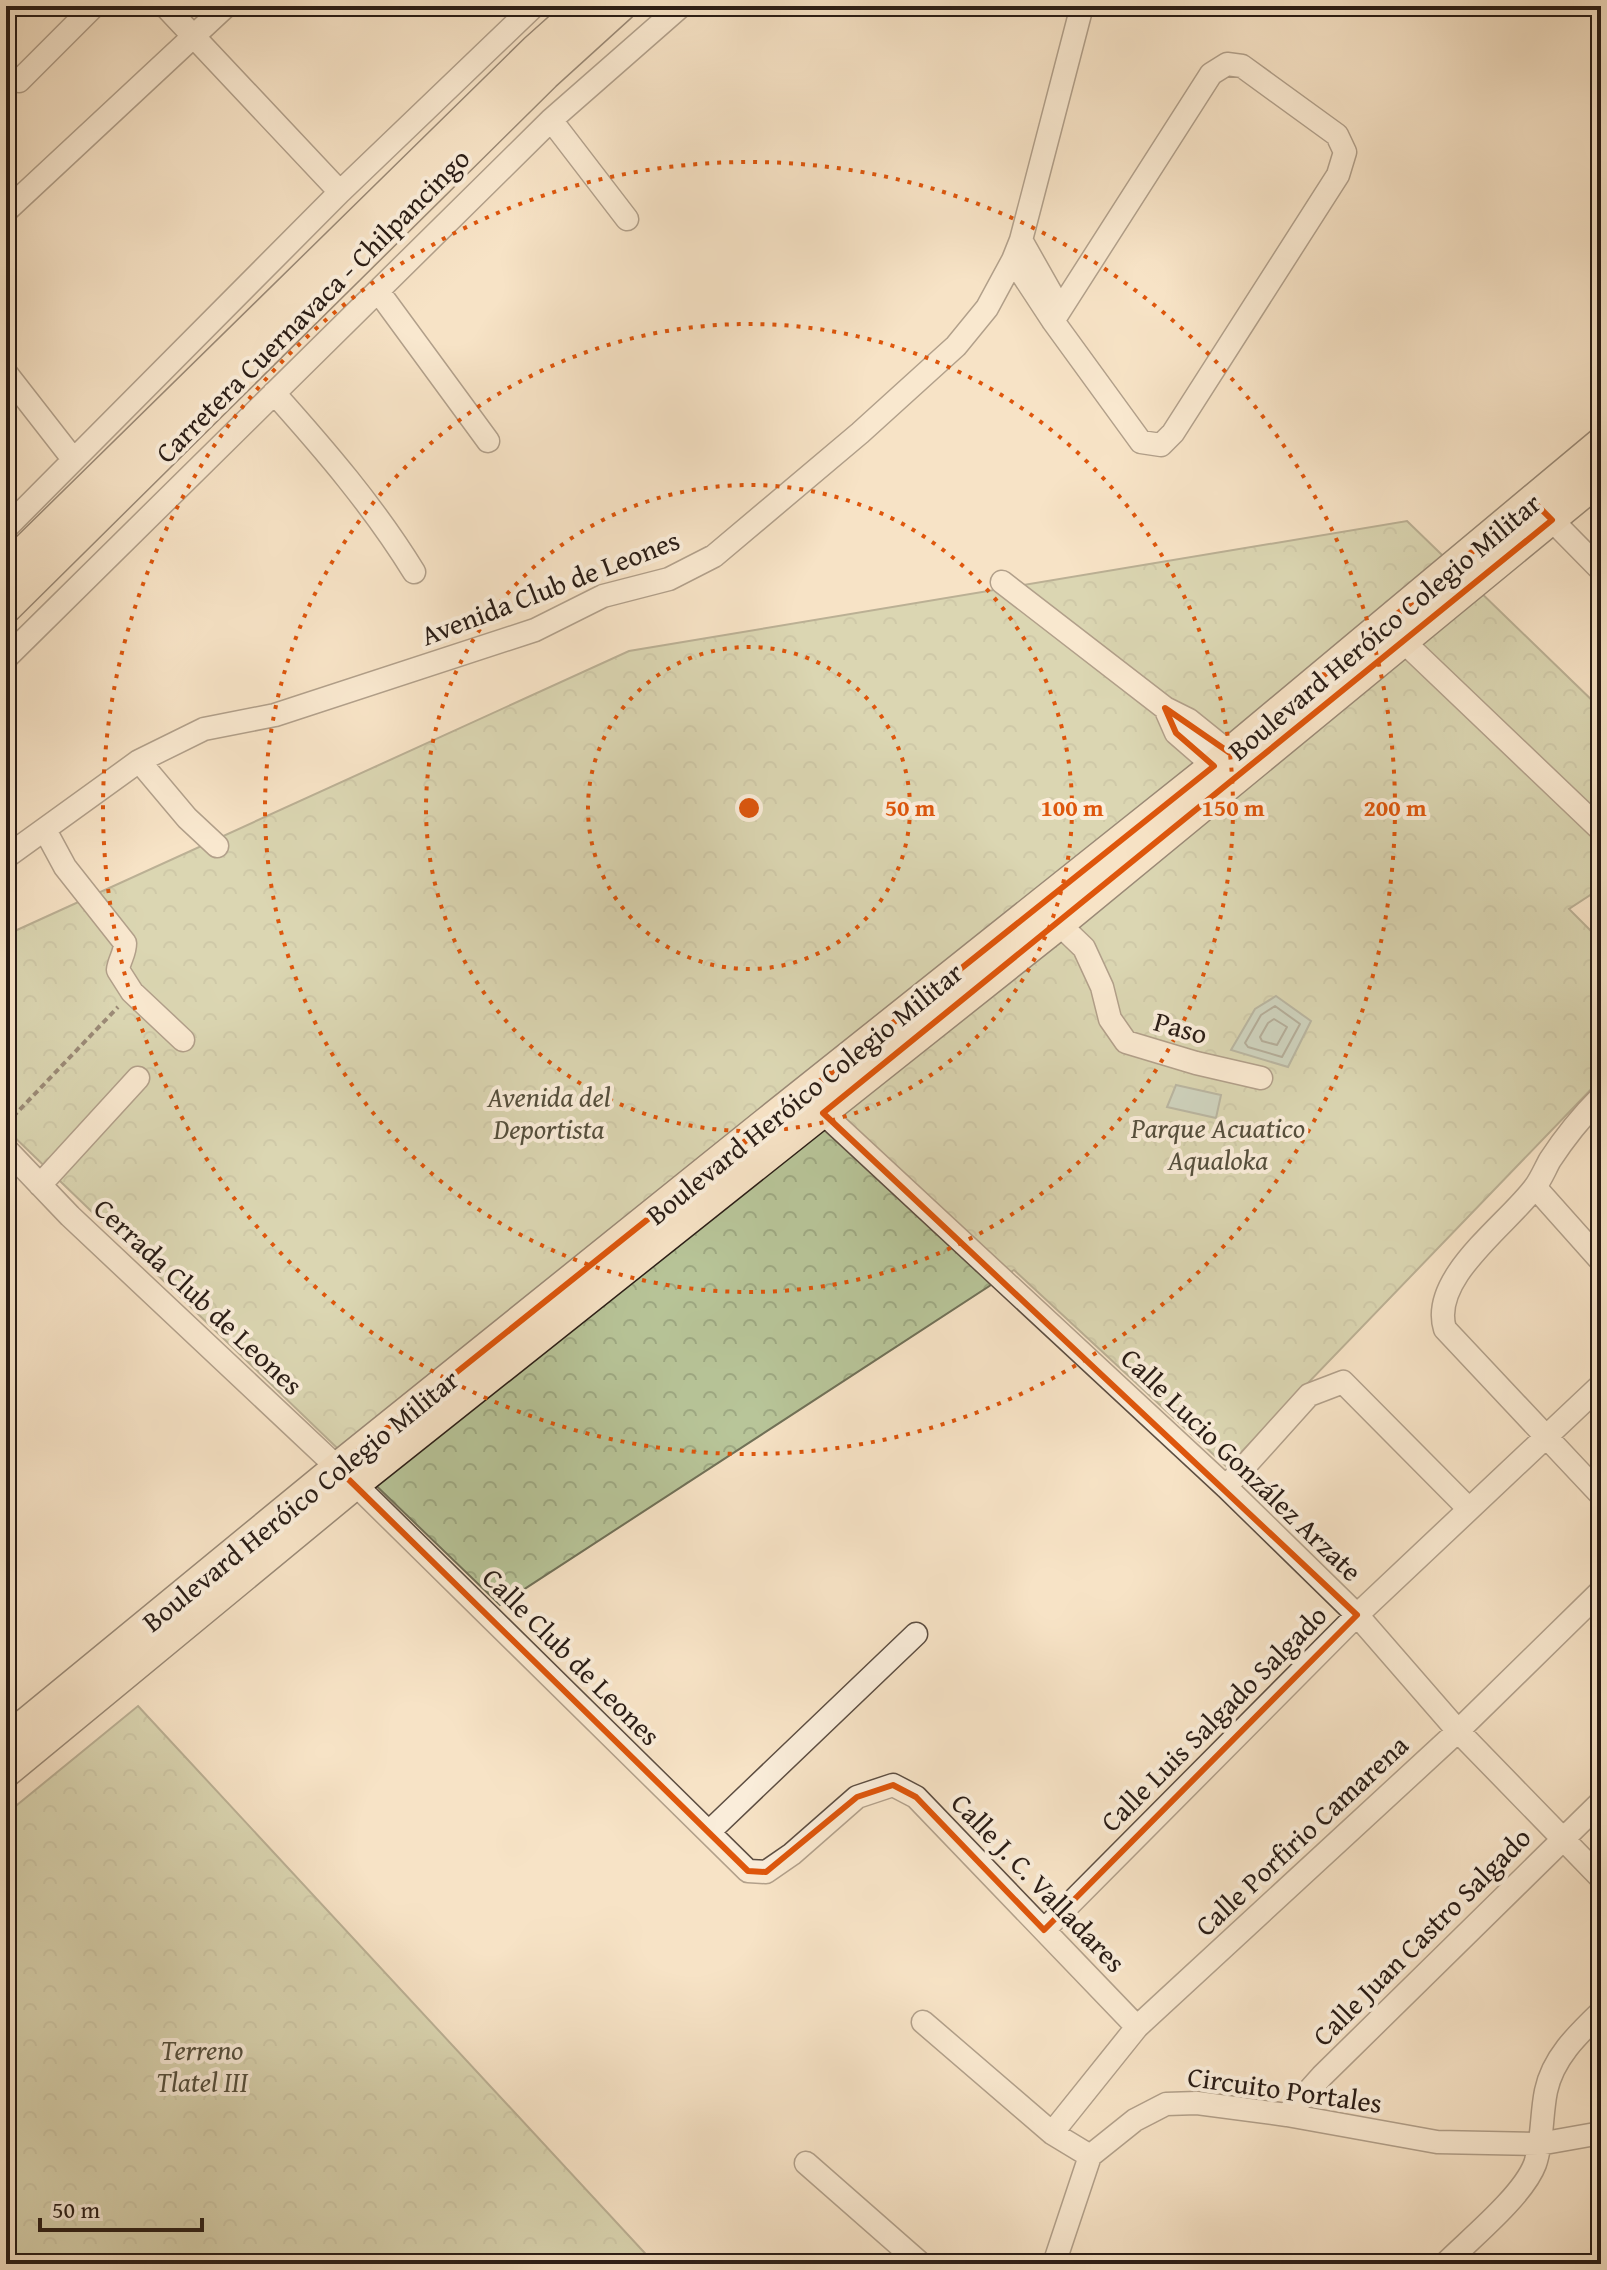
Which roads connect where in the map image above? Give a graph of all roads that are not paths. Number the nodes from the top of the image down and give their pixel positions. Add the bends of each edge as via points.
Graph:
1 (94, 6) edge
2 (165, 6) edge
3 (226, 6) edge
4 (534, 6) edge
5 (584, 6) edge
6 (621, 6) edge
7 (681, 6) edge
8 (1082, 6) edge
9 (194, 36) junction
10 (19, 81) dead end
11 (551, 120) junction
12 (340, 192) junction
13 (6, 211) edge
14 (627, 219) dead end
15 (1017, 250) junction
16 (378, 291) junction
17 (1057, 316) junction
18 (6, 373) edge
19 (274, 393) junction
20 (488, 441) dead end
21 (1601, 443) edge
22 (73, 459) junction
23 (1601, 478) edge
24 (1543, 511) junction
25 (6, 528) edge
26 (6, 569) edge
27 (1601, 570) edge
28 (414, 572) dead end
29 (1002, 582) dead end
30 (6, 608) edge
31 (1404, 642) junction
32 (6, 658) edge
33 (1222, 760) junction
34 (139, 761) junction
35 (45, 830) junction
36 (1601, 830) edge
37 (217, 846) dead end
38 (6, 857) edge
39 (1059, 924) junction
40 (183, 1040) dead end
41 (138, 1078) dead end
42 (1261, 1078) dead end
43 (1601, 1097) edge
44 (823, 1113) junction
45 (6, 1149) edge
46 (40, 1185) junction
47 (1535, 1187) junction
48 (1601, 1261) edge
49 (1601, 1385) edge
50 (1547, 1434) junction
51 (346, 1476) junction
52 (1226, 1487) junction
53 (1601, 1495) edge
54 (1468, 1508) junction
55 (1601, 1591) edge
56 (1357, 1615) junction
57 (916, 1634) dead end
58 (1458, 1731) junction
59 (6, 1740) edge
60 (6, 1772) edge
61 (893, 1785) joint
62 (1601, 1802) edge
63 (709, 1832) junction
64 (1562, 1838) junction
65 (1601, 1878) edge
66 (1044, 1930) junction
67 (1601, 2012) edge
68 (923, 2022) dead end
69 (1137, 2027) junction
70 (1287, 2115) junction
71 (1052, 2133) junction
72 (1601, 2133) edge
73 (1539, 2144) junction
74 (1090, 2156) junction
75 (806, 2163) dead end
76 (921, 2264) edge
77 (1054, 2264) edge
78 (1445, 2264) edge

1 - 10 street
2 - 9 street
3 - 9 street
4 - 12 street
5 - 26 main road, Carretera Cuernavaca - Chilpancingo
6 - 30 main road, Carretera Cuernavaca - Chilpancingo
7 - 11 street
8 - 15 street, Avenida Club de Leones
9 - 12 street
9 - 13 street
11 - 14 street
11 - 16 street
12 - 22 street
15 - 17 street
15 - 34 street, Avenida Club de Leones via 987,308 956,346 714,556 669,579 603,596 535,630 275,715 204,729
16 - 19 street
16 - 20 street
17 - 17 street via 1141,442 1161,445 1338,175 1345,152 1337,135 1242,66 1227,64 1211,74
18 - 22 street
19 - 28 street via 365,501
19 - 32 street
21 - 24 main road, Boulevard Heróico Colegio Militar
22 - 25 street
23 - 24 main road, Boulevard Heróico Colegio Militar
24 - 27 street
24 - 31 main road, Boulevard Heróico Colegio Militar
24 - 33 main road, Boulevard Heróico Colegio Militar
29 - 33 street via 1165,708 1189,720
31 - 36 street
31 - 39 main road, Boulevard Heróico Colegio Militar
33 - 51 main road, Boulevard Heróico Colegio Militar via 778,1113
34 - 35 street, Avenida Club de Leones
34 - 37 street
35 - 38 street, Avenida Club de Leones
35 - 40 street via 65,867 125,943 118,970 132,992
39 - 42 street, Paso via 1084,948 1110,1019 1126,1042
39 - 44 main road, Boulevard Heróico Colegio Militar
41 - 46 street
43 - 47 street via 1579,1120
44 - 51 main road, Boulevard Heróico Colegio Militar
44 - 52 street, Calle Lucio González Arzate
45 - 46 street, Cerrada Club de Leones
46 - 51 street, Cerrada Club de Leones
47 - 48 street
47 - 50 street via 1469,1259 1441,1315 1445,1329
49 - 50 street, Calle Luis Salgado Salgado
50 - 53 street
50 - 54 street, Calle Luis Salgado Salgado
51 - 59 main road, Boulevard Heróico Colegio Militar
51 - 60 main road, Boulevard Heróico Colegio Militar
51 - 63 street, Calle Club de Leones
52 - 54 street via 1309,1395 1343,1382
52 - 56 street, Calle Lucio González Arzate
54 - 56 street, Calle Luis Salgado Salgado
55 - 58 street, Calle Porfirio Camarena
56 - 58 street, Calle Lucio González Arzate
56 - 66 street, Calle Luis Salgado Salgado
57 - 63 street
58 - 64 street, Calle Lucio González Arzate
58 - 69 street, Calle Porfirio Camarena
61 - 63 street, Calle Club de Leones via 857,1797 766,1872 748,1871
61 - 66 street, Calle J. C. Valladares via 916,1797
62 - 64 street, Calle Juan Castro Salgado
64 - 65 street, Calle Lucio González Arzate
64 - 70 street, Calle Juan Castro Salgado
66 - 69 street, Calle J. C. Valladares
67 - 73 street via 1555,2064
68 - 71 street
69 - 71 street, Calle Porfirio Camarena
70 - 73 street, Circuito Portales via 1437,2142
70 - 74 street, Circuito Portales via 1166,2104 1135,2120
71 - 74 street
72 - 73 street, Circuito Portales
73 - 78 street via 1535,2165 1518,2191
74 - 77 street
75 - 76 street

